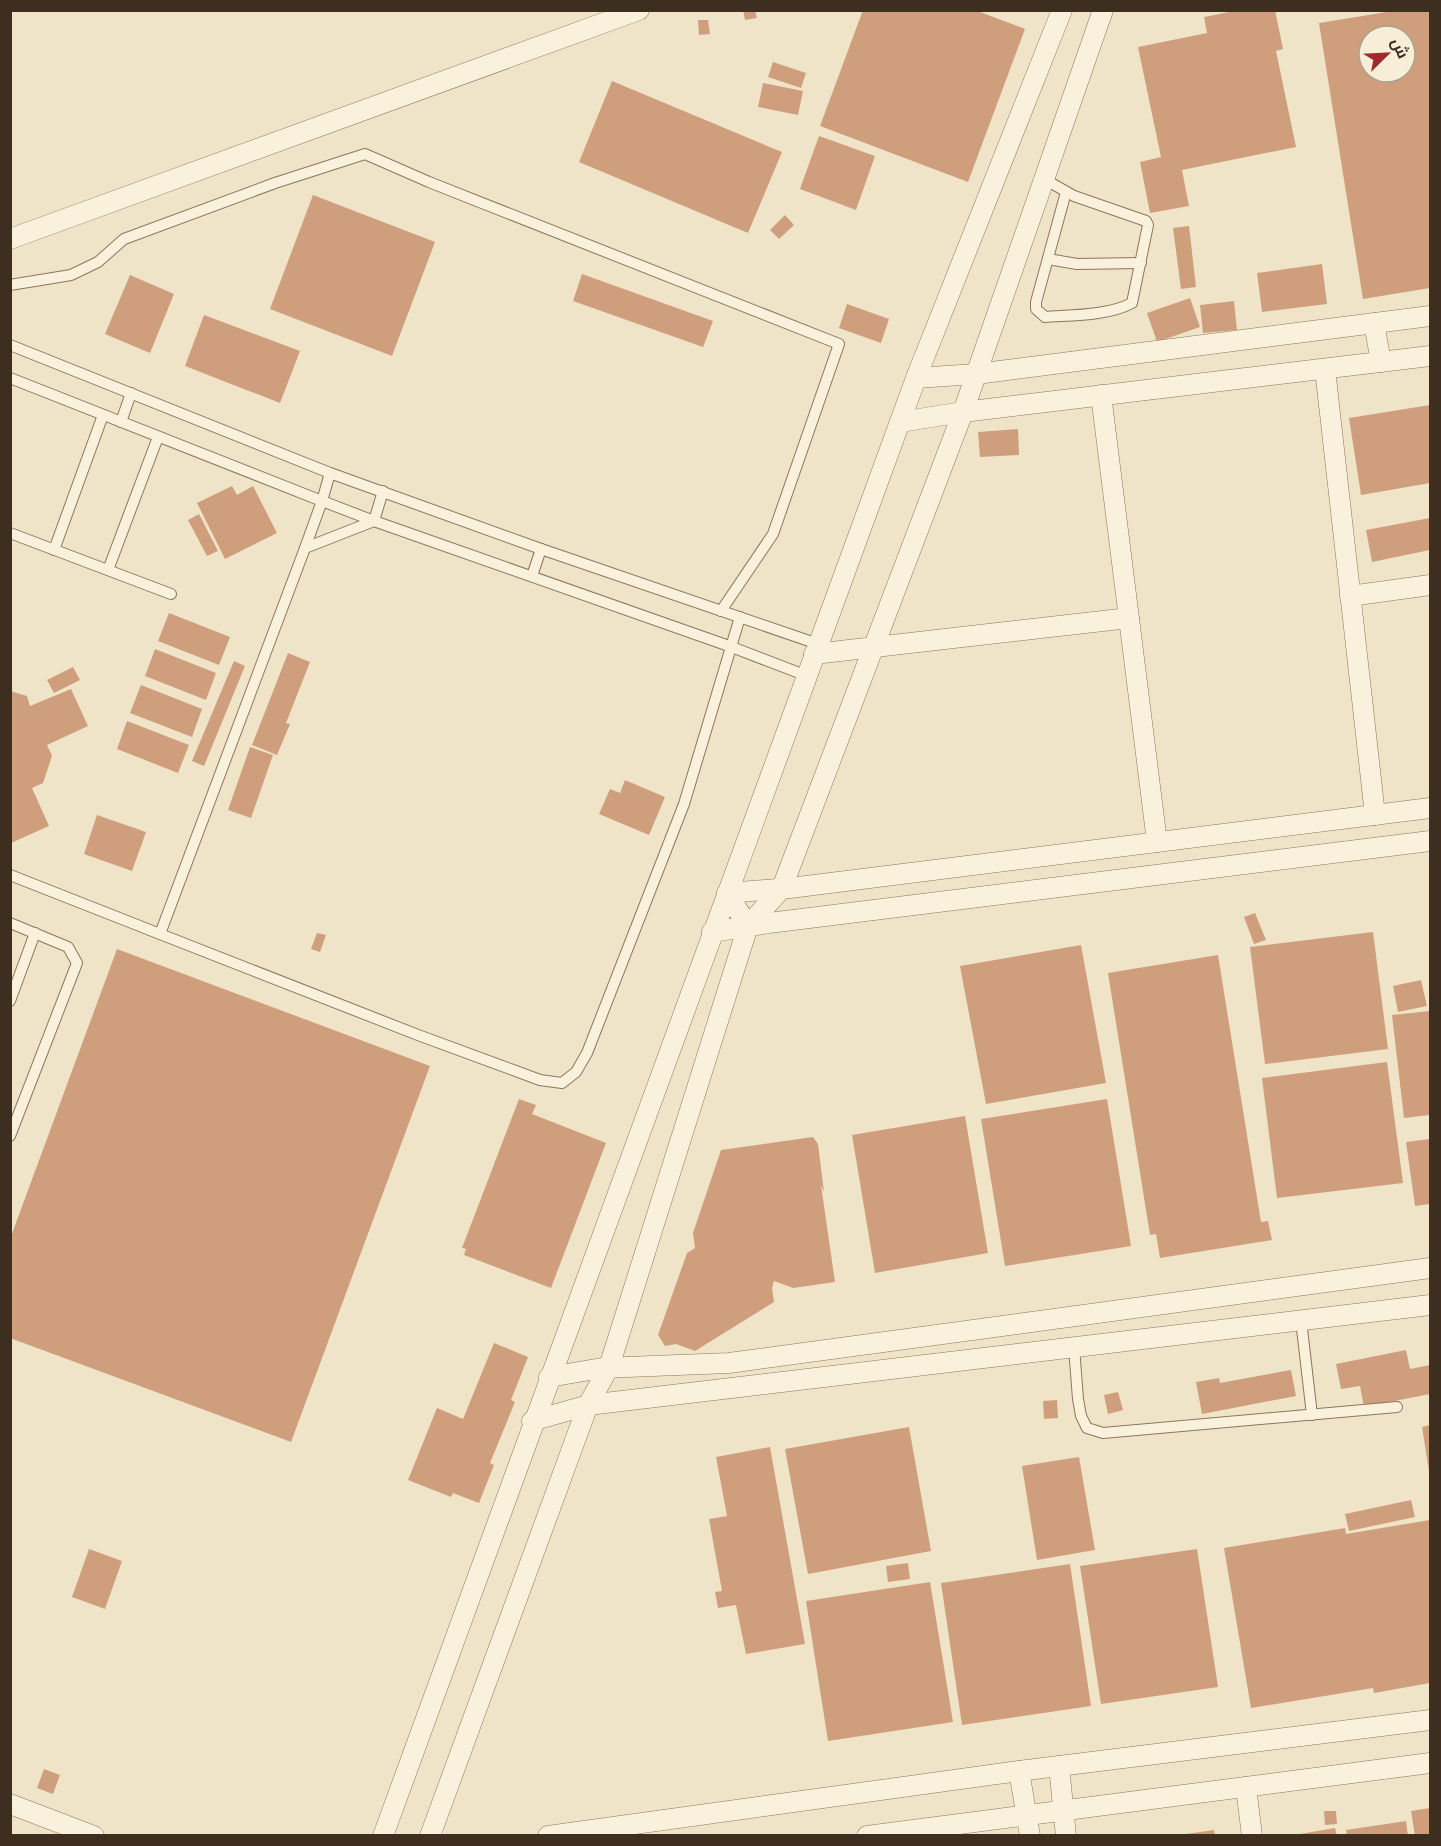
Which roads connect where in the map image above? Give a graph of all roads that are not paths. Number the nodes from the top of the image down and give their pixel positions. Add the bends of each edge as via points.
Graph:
1 (639, 10) edge
2 (1062, 10) edge
3 (1103, 10) edge
4 (1044, 179) junction
5 (1066, 192) junction
6 (10, 239) edge
7 (1048, 259) junction
8 (1141, 263) junction
9 (10, 285) edge
10 (1431, 316) edge
11 (1374, 323) junction
12 (10, 345) edge
13 (1431, 356) edge
14 (1381, 362) junction
15 (1324, 369) junction
16 (976, 374) junction
17 (10, 378) edge
18 (916, 378) junction
19 (131, 393) junction
20 (1101, 395) junction
21 (963, 412) junction
22 (103, 415) junction
23 (121, 422) junction
24 (900, 422) junction
25 (158, 437) junction
26 (330, 472) junction
27 (383, 491) junction
28 (322, 501) junction
29 (374, 521) junction
30 (10, 533) edge
31 (305, 548) junction
32 (541, 549) junction
33 (54, 550) junction
34 (108, 570) junction
35 (532, 576) junction
36 (1431, 585) edge
37 (171, 594) dead end
38 (1350, 596) junction
39 (721, 611) junction
40 (740, 617) junction
41 (1129, 618) junction
42 (729, 646) junction
43 (874, 647) junction
44 (816, 649) junction
45 (807, 676) junction
46 (1431, 808) edge
47 (1375, 815) junction
48 (1431, 841) edge
49 (1157, 842) junction
50 (10, 875) edge
51 (782, 888) junction
52 (727, 893) junction
53 (10, 923) edge
54 (748, 926) junction
55 (712, 932) junction
56 (35, 933) junction
57 (160, 934) junction
58 (10, 1001) edge
59 (12, 1130) edge
60 (1431, 1269) edge
61 (1431, 1305) edge
62 (1301, 1320) junction
63 (1074, 1347) junction
64 (609, 1367) junction
65 (549, 1377) junction
66 (588, 1405) junction
67 (1397, 1407) dead end
68 (1312, 1415) junction
69 (532, 1421) junction
70 (1431, 1720) edge
71 (1431, 1763) edge
72 (1059, 1766) junction
73 (1019, 1771) junction
74 (1246, 1787) junction
75 (10, 1804) edge
76 (1063, 1810) junction
77 (1027, 1815) junction
78 (83, 1834) edge
79 (382, 1836) edge
80 (430, 1836) edge
81 (548, 1836) edge
82 (867, 1836) edge
83 (1030, 1836) edge
84 (1066, 1836) edge
85 (1252, 1836) edge

1 - 6 street
2 - 18 street
3 - 4 street
4 - 5 lane
4 - 16 street
5 - 7 lane
5 - 8 lane via 1146,221
7 - 8 lane via 1077,264
7 - 8 lane via 1036,302 1036,309 1045,317 1111,310 1132,303
9 - 39 lane via 71,275 98,262 124,239 364,154 839,344 773,534
10 - 11 street
11 - 14 street
11 - 16 street
12 - 19 lane
13 - 14 street
14 - 15 street
15 - 20 street
15 - 38 street
16 - 18 street
16 - 21 street
17 - 22 lane
18 - 24 street
19 - 23 lane
19 - 26 lane
20 - 21 street
20 - 41 street
21 - 24 street
21 - 43 street
22 - 23 lane
22 - 33 lane
23 - 25 lane
24 - 44 street
25 - 28 lane
25 - 34 lane
26 - 27 lane
26 - 28 lane
27 - 29 lane
27 - 32 lane
28 - 29 lane
28 - 31 lane
29 - 31 lane
29 - 35 lane
30 - 33 lane
31 - 57 lane
32 - 35 lane
32 - 39 lane
33 - 34 lane
34 - 37 lane
35 - 42 lane
36 - 38 street
38 - 47 street
39 - 40 lane
40 - 42 lane
40 - 44 lane
41 - 43 street
41 - 49 street
42 - 45 lane
42 - 57 lane via 684,804 587,1053 576,1072 562,1083 540,1080 418,1035
43 - 44 street
43 - 51 street
44 - 45 street
45 - 52 street
46 - 47 street
47 - 49 street
48 - 54 street
49 - 51 street
50 - 57 lane
51 - 52 street
51 - 54 street
52 - 54 street
52 - 55 street
53 - 56 lane
54 - 55 street
54 - 64 street
55 - 65 street
56 - 58 lane
56 - 59 lane via 68,947 77,963
60 - 64 street via 729,1363
61 - 62 street
62 - 63 street
62 - 68 lane
63 - 66 street
63 - 68 lane via 1081,1416 1087,1428 1103,1433
64 - 65 street
64 - 66 street
65 - 69 street
66 - 69 street
66 - 80 street
67 - 68 lane
69 - 79 street
70 - 72 street
71 - 74 street
72 - 73 street
72 - 76 street
73 - 77 street
73 - 81 street
74 - 76 street
74 - 85 street
75 - 78 street
76 - 77 street
76 - 84 street
77 - 82 street
77 - 83 street

